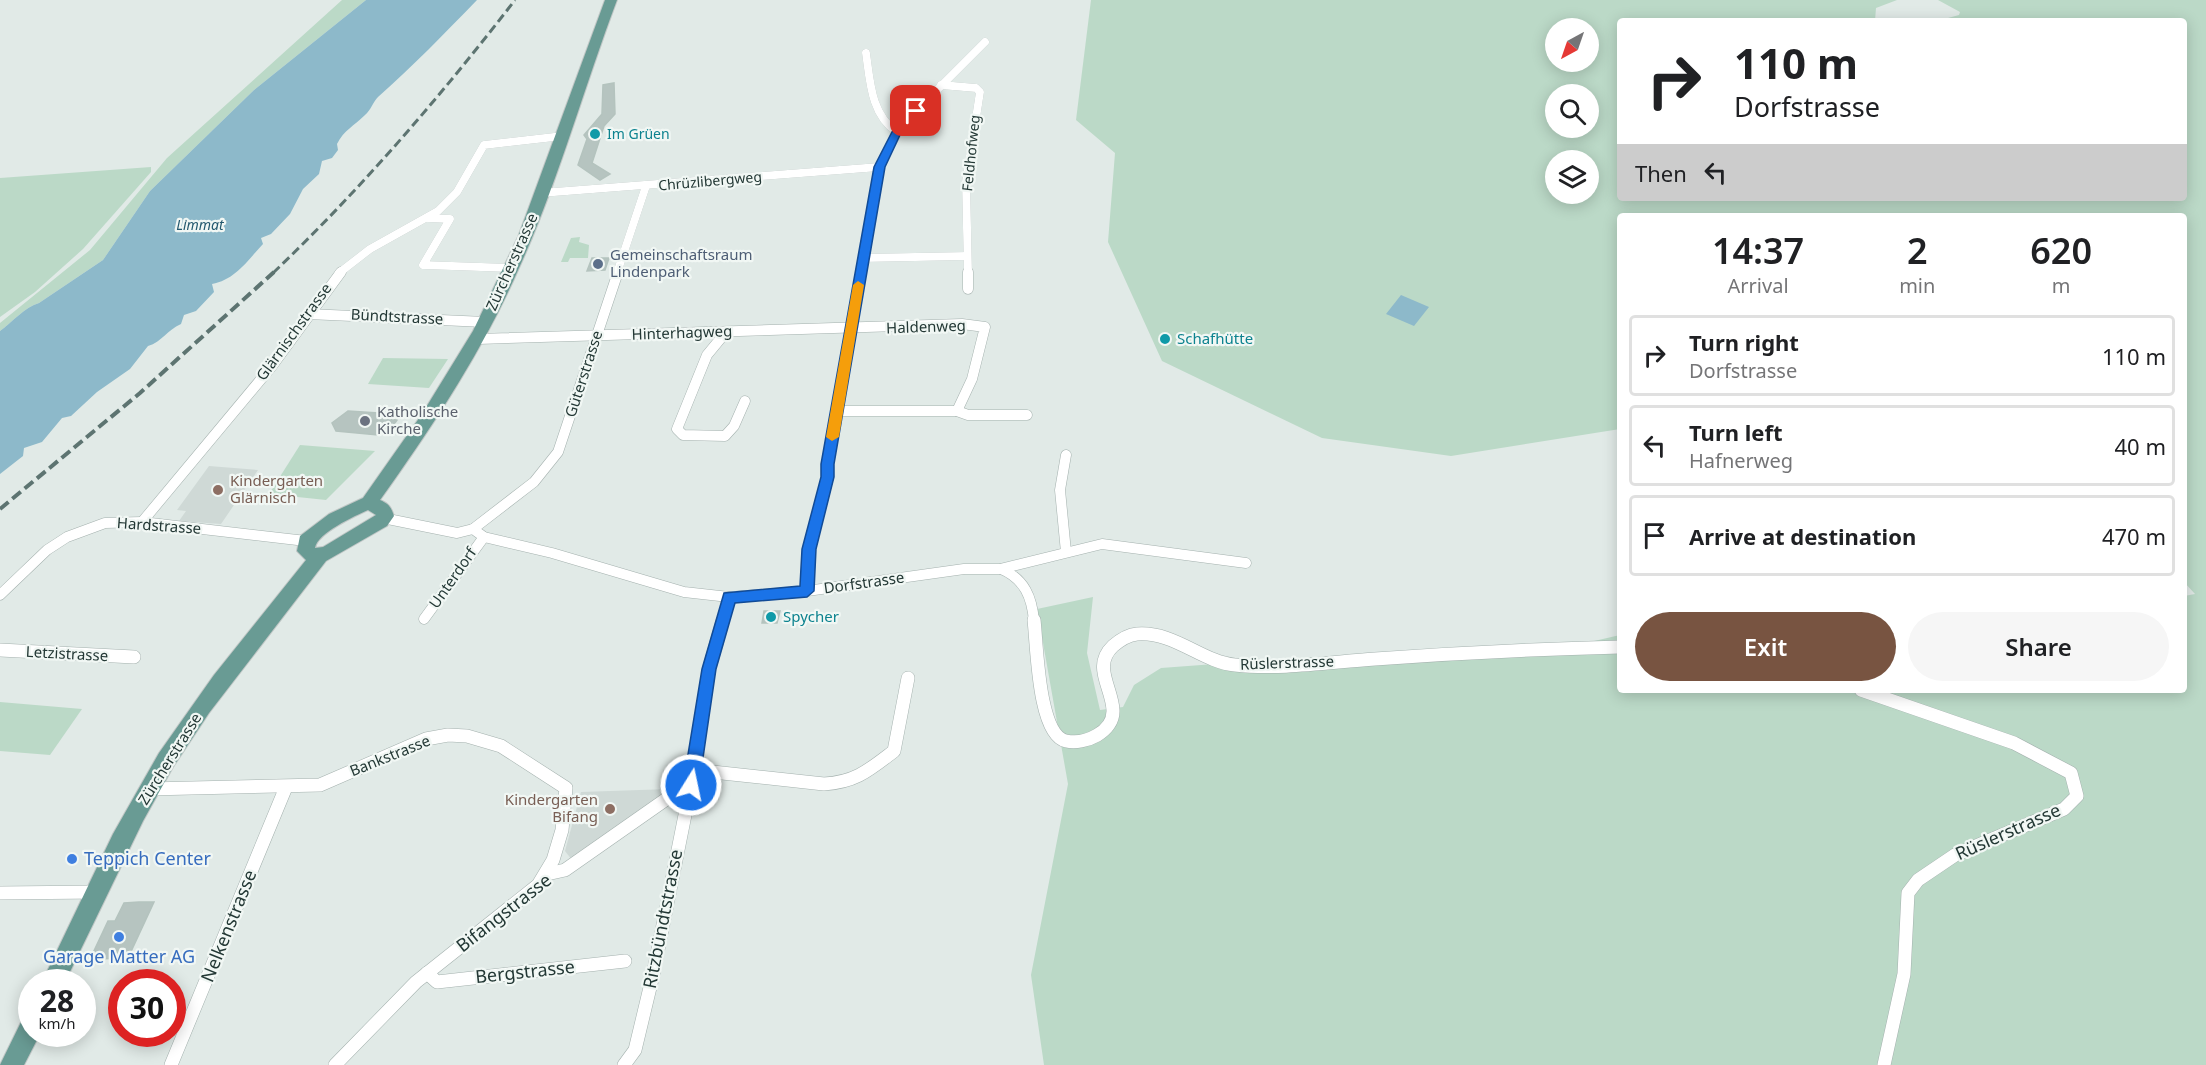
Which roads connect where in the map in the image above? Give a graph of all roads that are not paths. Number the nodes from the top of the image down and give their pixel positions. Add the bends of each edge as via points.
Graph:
1 (610, 0) edge
2 (985, 42) dead end
3 (866, 52) dead end
4 (941, 86) junction
5 (897, 132) junction
6 (563, 136) junction
7 (879, 167) junction
8 (646, 186) junction
9 (541, 193) junction
10 (428, 218) junction
11 (967, 256) junction
12 (863, 258) junction
13 (512, 268) junction
14 (968, 290) dead end
15 (308, 314) junction
16 (486, 322) junction
17 (851, 328) junction
18 (726, 332) junction
19 (597, 335) junction
20 (478, 339) junction
21 (745, 400) dead end
22 (837, 411) junction
23 (957, 411) junction
24 (1027, 415) dead end
25 (1066, 455) dead end
26 (369, 503) junction
27 (383, 518) junction
28 (141, 522) junction
29 (474, 529) junction
30 (484, 537) junction
31 (306, 541) junction
32 (1066, 552) junction
33 (320, 556) junction
34 (1246, 563) dead end
35 (1000, 569) junction
36 (807, 591) junction
37 (0, 595) edge
38 (729, 597) junction
39 (424, 619) dead end
40 (1617, 647) edge
41 (0, 650) edge
42 (134, 657) dead end
43 (908, 678) dead end
44 (1870, 693) edge
45 (694, 770) junction
46 (691, 785) junction
47 (286, 787) junction
48 (149, 789) junction
49 (547, 874) junction
50 (99, 892) junction
51 (0, 893) edge
52 (625, 961) dead end
53 (59, 969) edge
54 (427, 973) junction
55 (20, 1047) edge
56 (11, 1065) edge
57 (171, 1065) edge
58 (335, 1065) edge
59 (624, 1065) edge
60 (1884, 1065) edge

1 - 6 main road, Zürcherstrasse
2 - 4 street
3 - 5 street via 881,117
4 - 5 street
4 - 11 street, Feldhofweg via 975,88 980,92 966,182
5 - 7 street
6 - 9 main road, Zürcherstrasse
6 - 10 street, Glärnischstrasse via 484,145 450,200
7 - 8 street, Chrüzlibergweg
7 - 12 street
8 - 9 street, Chrüzlibergweg
8 - 19 street, Güterstrasse
9 - 13 main road, Zürcherstrasse
10 - 13 street via 450,219 423,265
10 - 15 street, Glärnischstrasse via 353,260
11 - 12 street
11 - 14 street, Feldhofweg
12 - 17 street
13 - 16 main road, Zürcherstrasse
15 - 16 street, Bündtstrasse
15 - 28 street, Glärnischstrasse via 272,366
16 - 20 main road, Zürcherstrasse
17 - 18 street, Hinterhagweg
17 - 22 street
17 - 23 street, Haldenweg via 962,324 984,327 972,379
18 - 19 street, Hinterhagweg
18 - 21 street via 707,355 677,429 683,435 727,437 733,433
19 - 20 street, Hinterhagweg
19 - 29 street, Güterstrasse via 558,452 534,482
20 - 26 main road, Zürcherstrasse
22 - 23 street
22 - 36 street via 828,477 809,549
23 - 24 street via 968,415
25 - 32 street via 1060,490
26 - 27 main road via 383,509
26 - 31 main road via 315,532
27 - 29 street via 458,532
27 - 33 main road
28 - 31 street, Hardstrasse
28 - 37 street, Hardstrasse via 105,523 67,537
29 - 30 street, Dorfstrasse
30 - 38 street, Dorfstrasse via 684,592
30 - 39 street, Unterdorf
31 - 33 main road via 304,547 310,554
32 - 34 street, Dorfstrasse via 1102,544
32 - 35 street, Dorfstrasse
33 - 48 main road, Zürcherstrasse via 214,691
35 - 36 street, Dorfstrasse via 954,570
35 - 40 street, Rüslerstrasse via 1014,574 1032,601 1045,716 1054,734 1064,741 1093,739 1108,725 1113,711 1102,675 1103,662 1109,650 1130,635 1153,633 1233,665
36 - 38 street, Dorfstrasse
38 - 45 street via 709,669
41 - 42 street, Letzistrasse
43 - 45 street via 894,751 845,783
44 - 60 street, Rüslerstrasse via 2014,743 2071,773 2077,796 2064,809 1950,857 1926,872 1908,894 1902,986
45 - 46 street, Ritzbündtstrasse
46 - 49 street, Bifangstrasse via 565,870
46 - 59 street, Ritzbündtstrasse via 653,975 635,1050
47 - 48 street, Bankstrasse
47 - 49 street, Bankstrasse via 321,785 435,737 483,737 502,744 566,788 562,830
47 - 57 street, Nelkenstrasse
48 - 50 main road, Zürcherstrasse
49 - 54 street, Bifangstrasse via 526,896
50 - 51 street
50 - 53 main road, Zürcherstrasse
52 - 54 street, Bergstrasse via 437,982
54 - 58 street, Bifangstrasse
55 - 56 main road

